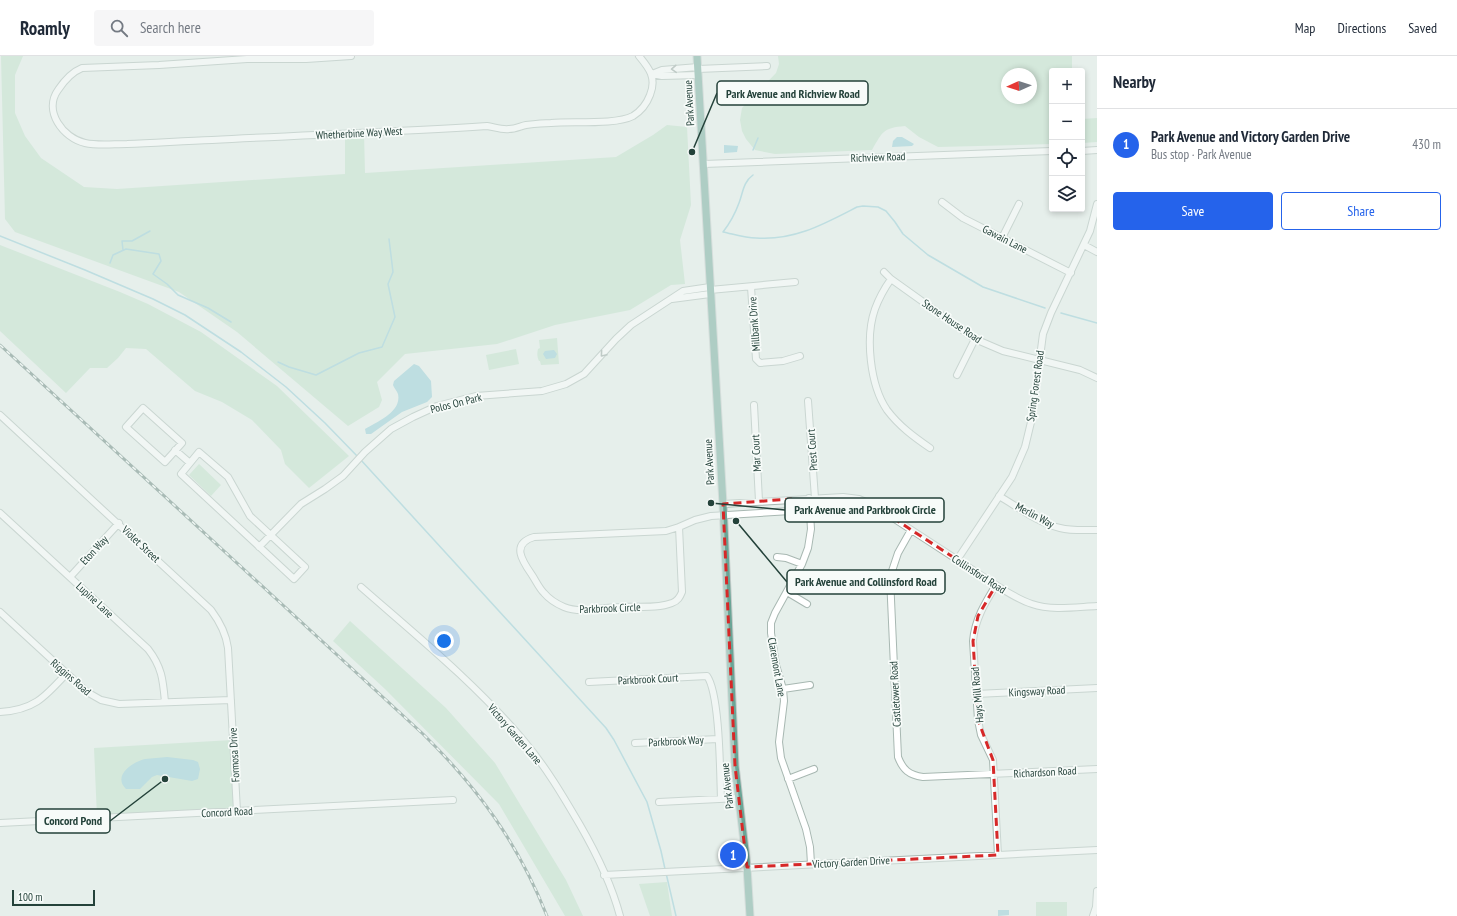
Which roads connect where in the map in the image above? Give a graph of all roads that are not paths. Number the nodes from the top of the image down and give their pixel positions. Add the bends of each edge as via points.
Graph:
1 (351, 56) edge
2 (639, 56) edge
3 (697, 56) edge
4 (767, 66) dead end
5 (698, 71) junction
6 (652, 74) junction
7 (1097, 150) edge
8 (1085, 151) edge
9 (1049, 152) edge
10 (704, 164) junction
11 (942, 202) dead end
12 (1019, 204) dead end
13 (1097, 204) edge
14 (1002, 238) junction
15 (1084, 245) junction
16 (1097, 252) edge
17 (884, 272) dead end
18 (1071, 272) junction
19 (891, 279) junction
20 (795, 282) dead end
21 (751, 287) junction
22 (710, 290) junction
23 (975, 339) junction
24 (800, 356) dead end
25 (1039, 359) junction
26 (957, 375) dead end
27 (1097, 378) edge
28 (808, 401) dead end
29 (754, 405) dead end
30 (0, 415) edge
31 (930, 448) dead end
32 (175, 450) junction
33 (190, 463) junction
34 (999, 496) junction
35 (812, 498) junction
36 (791, 500) junction
37 (759, 501) junction
38 (723, 504) junction
39 (873, 505) junction
40 (810, 509) junction
41 (791, 510) junction
42 (0, 513) edge
43 (723, 515) junction
44 (119, 524) junction
45 (679, 527) junction
46 (911, 530) junction
47 (1097, 530) edge
48 (270, 535) junction
49 (259, 547) junction
50 (777, 557) dead end
51 (957, 560) junction
52 (802, 564) junction
53 (70, 577) junction
54 (996, 585) junction
55 (361, 587) dead end
56 (787, 592) junction
57 (806, 604) dead end
58 (1097, 606) edge
59 (0, 612) edge
60 (66, 674) junction
61 (589, 682) dead end
62 (810, 685) dead end
63 (1097, 688) edge
64 (783, 689) junction
65 (976, 694) junction
66 (231, 700) junction
67 (165, 702) junction
68 (0, 712) edge
69 (718, 739) junction
70 (635, 743) dead end
71 (814, 769) dead end
72 (1097, 769) edge
73 (994, 774) junction
74 (788, 780) junction
75 (739, 798) junction
76 (721, 799) junction
77 (453, 800) dead end
78 (659, 802) dead end
79 (237, 811) junction
80 (0, 823) edge
81 (1097, 850) edge
82 (998, 855) junction
83 (811, 864) junction
84 (747, 867) junction
85 (604, 874) junction
86 (1097, 891) edge
87 (620, 916) edge
88 (750, 916) edge
89 (1093, 916) edge

1 - 6 street, Whetherbine Way West via 82,68 76,70 59,88 55,94 53,107 55,117 66,133 93,145 487,126 510,129 538,124 631,117 640,111 649,98 653,86
2 - 6 street
3 - 5 main road, Park Avenue
4 - 5 street
5 - 6 street via 662,76
5 - 10 main road, Park Avenue
7 - 8 street
9 - 10 street, Richview Road
10 - 22 main road, Park Avenue
11 - 14 street, Gawain Lane via 963,218
12 - 14 street
13 - 15 street, Spring Forest Road
14 - 18 street, Gawain Lane
15 - 16 street
15 - 18 street, Spring Forest Road
17 - 19 street, Stone House Road
18 - 25 street, Spring Forest Road via 1045,327
19 - 23 street, Stone House Road
19 - 31 street via 880,297 872,320 870,339 874,377 886,408 908,432
20 - 21 street, Polos On Park
21 - 22 street, Polos On Park
21 - 24 street, Millbank Drive via 757,361 783,361
22 - 38 main road, Park Avenue
22 -> 48 street, Polos On Park via 670,299 631,325 587,371 566,384 542,391 476,396 437,406 391,429 334,484 300,504
23 - 25 street, Stone House Road via 1017,356
23 - 26 street
25 - 27 street, Stone House Road via 1080,370
25 - 34 street, Spring Forest Road via 1032,418 1025,447 1012,476
28 - 35 street, Prest Court
29 - 37 street, Mar Court
30 - 44 street, Violet Street
32 - 32 street via 182,443 143,408 126,427 165,462
32 - 33 street
33 - 48 street via 200,452 228,477 250,516
33 - 49 street via 181,474
34 - 47 street, Merlin Way via 1058,528
34 - 51 street, Spring Forest Road
35 - 36 street, Collinsford Road
35 - 39 street, Collinsford Road via 844,497 859,499
35 - 40 street, Claremont Lane
36 - 37 street, Collinsford Road
36 - 41 street
37 - 38 street, Collinsford Road
38 - 43 main road, Park Avenue
39 - 40 street
39 - 46 street, Collinsford Road
40 - 41 street
40 - 52 street, Claremont Lane via 810,540
41 - 43 street
42 - 53 street, Lupine Lane
43 - 45 street, Parkbrook Circle via 695,520
43 - 75 main road, Park Avenue via 731,696
44 - 53 street, Eton Way
44 - 66 street, Violet Street via 211,610 220,623 228,648
45 - 45 street, Parkbrook Circle via 666,531 534,537 522,544 520,554 523,563 544,594 565,607 590,610 669,604 680,598 682,592
46 - 51 street, Collinsford Road
46 - 73 street, Castletower Road via 898,553 890,577 898,757 907,772 914,776
48 - 49 street, Polos On Park
48 - 49 street via 305,567 294,579
50 - 52 street
51 - 54 street, Collinsford Road
52 - 56 street, Claremont Lane
53 - 67 street, Lupine Lane via 143,644 154,658 161,673
54 - 58 street, Collinsford Road via 1015,597 1047,608
54 - 65 street, Hays Mill Road via 982,608 974,632
55 - 85 street, Victory Garden Lane via 441,657 525,742 557,786 592,845
56 - 57 street
56 - 64 street, Claremont Lane via 771,623 776,665
59 - 60 street, Riggins Road
60 - 67 street, Riggins Road via 101,700 119,704
60 - 68 street via 34,704
61 - 69 street, Parkbrook Court via 707,676 717,714
62 - 64 street
63 - 65 street, Kingsway Road
64 - 74 street, Claremont Lane via 779,742
65 - 73 street, Hays Mill Road via 981,735 993,760
66 - 67 street, Riggins Road
66 - 79 street, Formosa Drive
69 - 70 street, Parkbrook Way
69 - 76 street
71 - 74 street
72 - 73 street, Richardson Road
73 - 82 street, Hays Mill Road
74 - 83 street, Claremont Lane via 806,829
75 - 76 street
75 - 84 main road, Park Avenue
76 - 78 street
77 - 79 street, Concord Road
79 - 80 street, Concord Road
81 - 82 street, Victory Garden Drive
82 - 83 street, Victory Garden Drive
83 - 84 street, Victory Garden Drive
84 - 85 street, Victory Garden Drive
84 - 88 main road, Park Avenue
85 - 87 street, Victory Garden Lane
86 - 89 street

